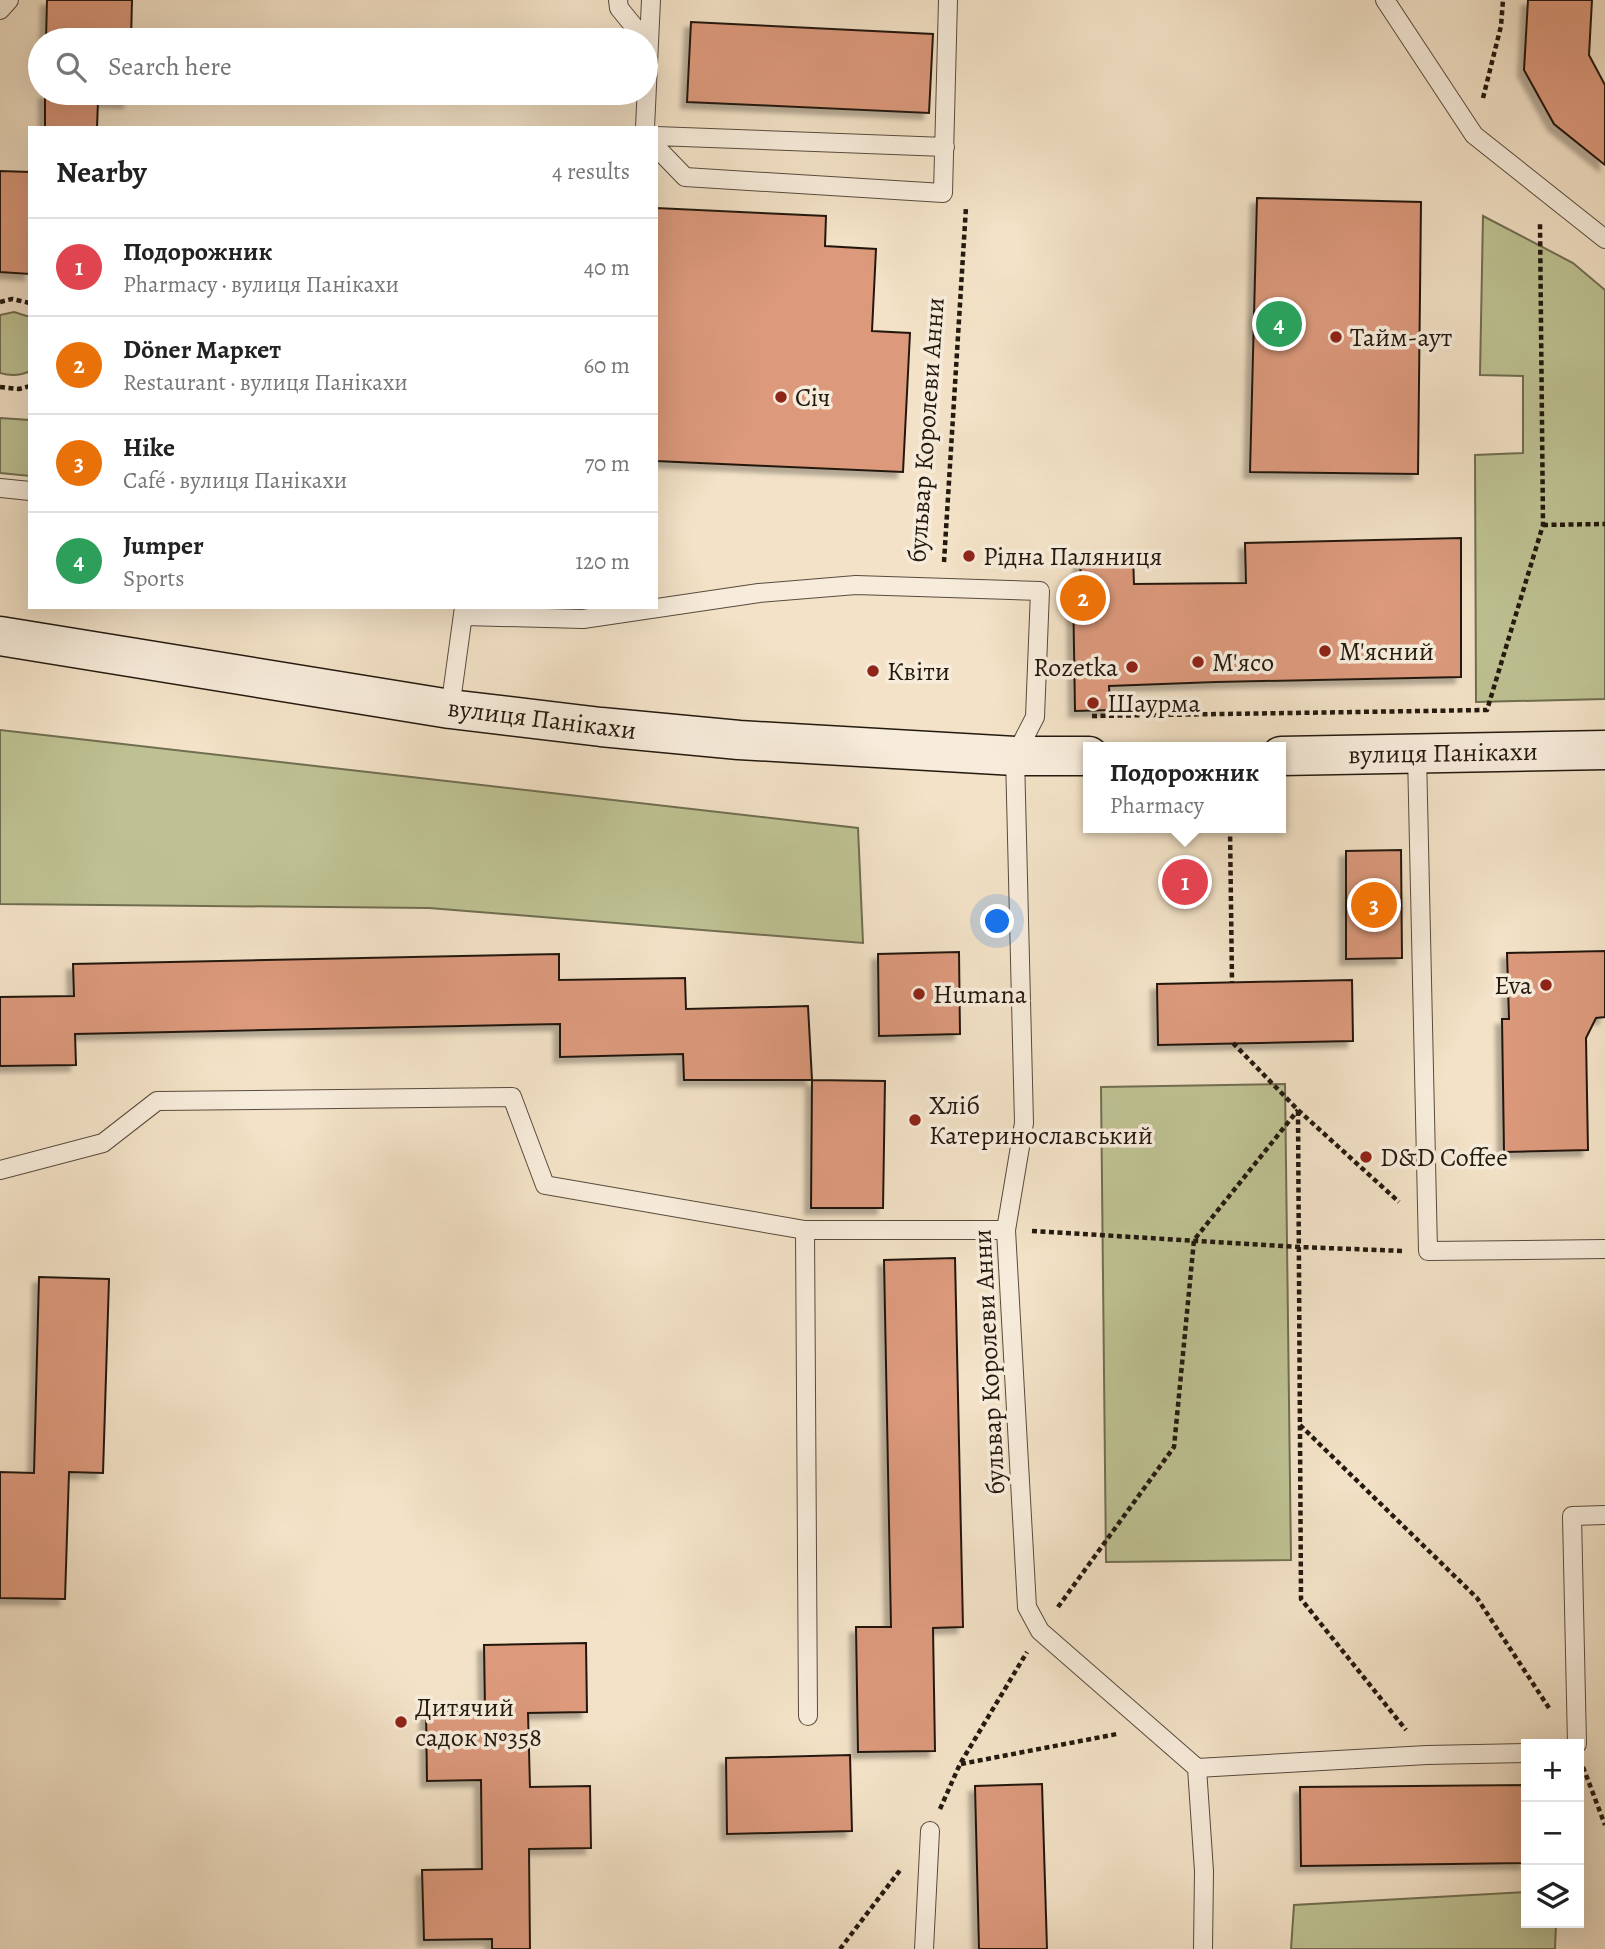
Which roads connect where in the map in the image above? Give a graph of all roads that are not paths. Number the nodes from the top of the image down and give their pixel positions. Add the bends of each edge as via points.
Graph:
1 (9, 0) edge
2 (618, 0) edge
3 (651, 0) edge
4 (948, 0) edge
5 (1385, 0) edge
6 (0, 10) edge
7 (635, 28) edge
8 (648, 28) edge
9 (645, 105) edge
10 (645, 126) edge
11 (658, 136) edge
12 (945, 147) junction
13 (658, 149) edge
14 (1605, 239) edge
15 (0, 488) edge
16 (28, 491) edge
17 (658, 608) edge
18 (651, 609) edge
19 (464, 612) edge
20 (0, 636) edge
21 (450, 709) junction
22 (1605, 750) edge
23 (1417, 754) junction
24 (1015, 756) junction
25 (1083, 756) edge
26 (1286, 756) edge
27 (0, 1170) edge
28 (805, 1230) junction
29 (1006, 1230) junction
30 (1605, 1249) edge
31 (1605, 1515) edge
32 (808, 1716) dead end
33 (1577, 1739) edge
34 (1521, 1753) edge
35 (1197, 1768) junction
36 (930, 1831) road end
37 (924, 1949) edge
38 (1203, 1949) edge

1 - 6 lane
2 - 7 lane
3 - 8 lane
4 - 12 lane
5 - 14 lane via 1474,135
9 - 10 lane
11 - 12 lane
12 - 13 lane via 943,192 685,177
15 - 16 lane
17 - 24 lane, бульвар Королеви Анни via 856,585 1040,592 1035,717
18 - 19 lane, бульвар Королеви Анни via 583,619
19 - 21 lane
20 - 21 street, вулиця Панікахи
21 - 24 street, вулиця Панікахи via 739,740
22 - 23 street, вулиця Панікахи
23 - 26 street, вулиця Панікахи
23 - 30 lane via 1428,1251
24 - 25 street, вулиця Панікахи
24 - 29 lane, бульвар Королеви Анни via 1024,1123
27 - 28 lane via 103,1143 157,1101 512,1097 545,1185
28 - 29 lane
28 - 32 lane
29 - 35 lane, бульвар Королеви Анни via 1027,1606 1040,1631
31 - 33 lane via 1572,1516
34 - 35 lane
35 - 38 lane via 1204,1871
36 - 37 lane

